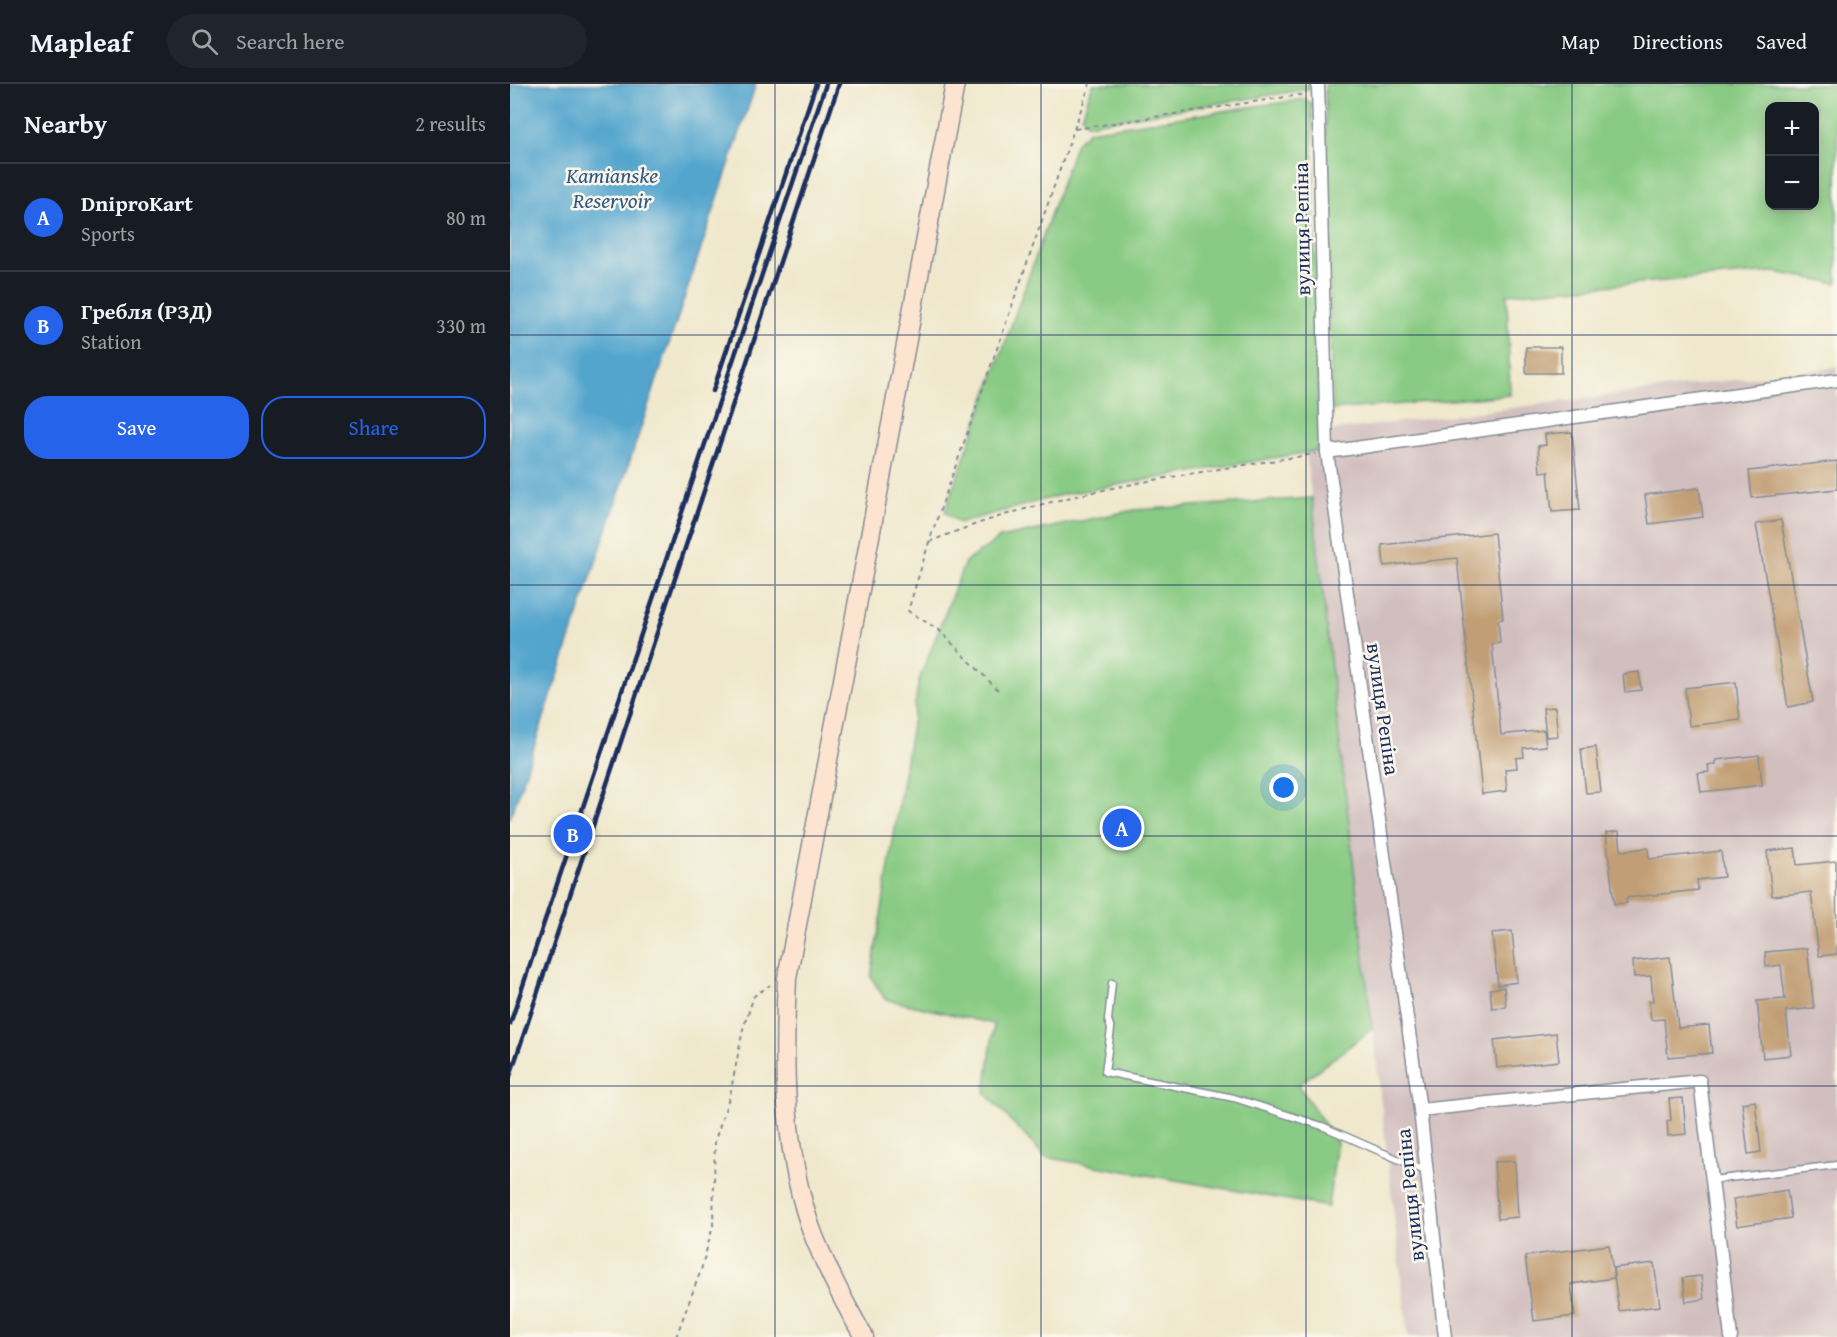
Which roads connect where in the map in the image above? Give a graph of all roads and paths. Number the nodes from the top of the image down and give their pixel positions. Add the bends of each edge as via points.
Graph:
1 (955, 84) edge
2 (1090, 84) edge
3 (1318, 88) edge
4 (1074, 129) junction
5 (1837, 380) edge
6 (1326, 452) junction
7 (929, 542) junction
8 (998, 690) dead end
9 (787, 978) junction
10 (1112, 983) dead end
11 (1420, 1110) junction
12 (1837, 1165) edge
13 (1426, 1171) junction
14 (1712, 1180) junction
15 (676, 1337) edge
16 (864, 1337) edge
17 (1445, 1337) edge
18 (1731, 1337) edge

1 - 9 main road
2 - 4 path
3 - 4 path
3 - 6 street, вулиця Репіна
4 - 7 path
5 - 6 street
6 - 7 path via 1066,498 979,522
6 - 11 street, вулиця Репіна
7 - 8 path via 908,611 939,630
9 - 15 path via 754,996 743,1029 730,1095 715,1140 713,1226
9 - 16 main road via 785,1049 796,1170 815,1238
10 - 13 lane via 1105,1072 1234,1098 1322,1126
11 - 13 street, вулиця Репіна
11 - 14 street via 1700,1081
12 - 14 lane
13 - 17 street, вулиця Репіна
14 - 18 street

